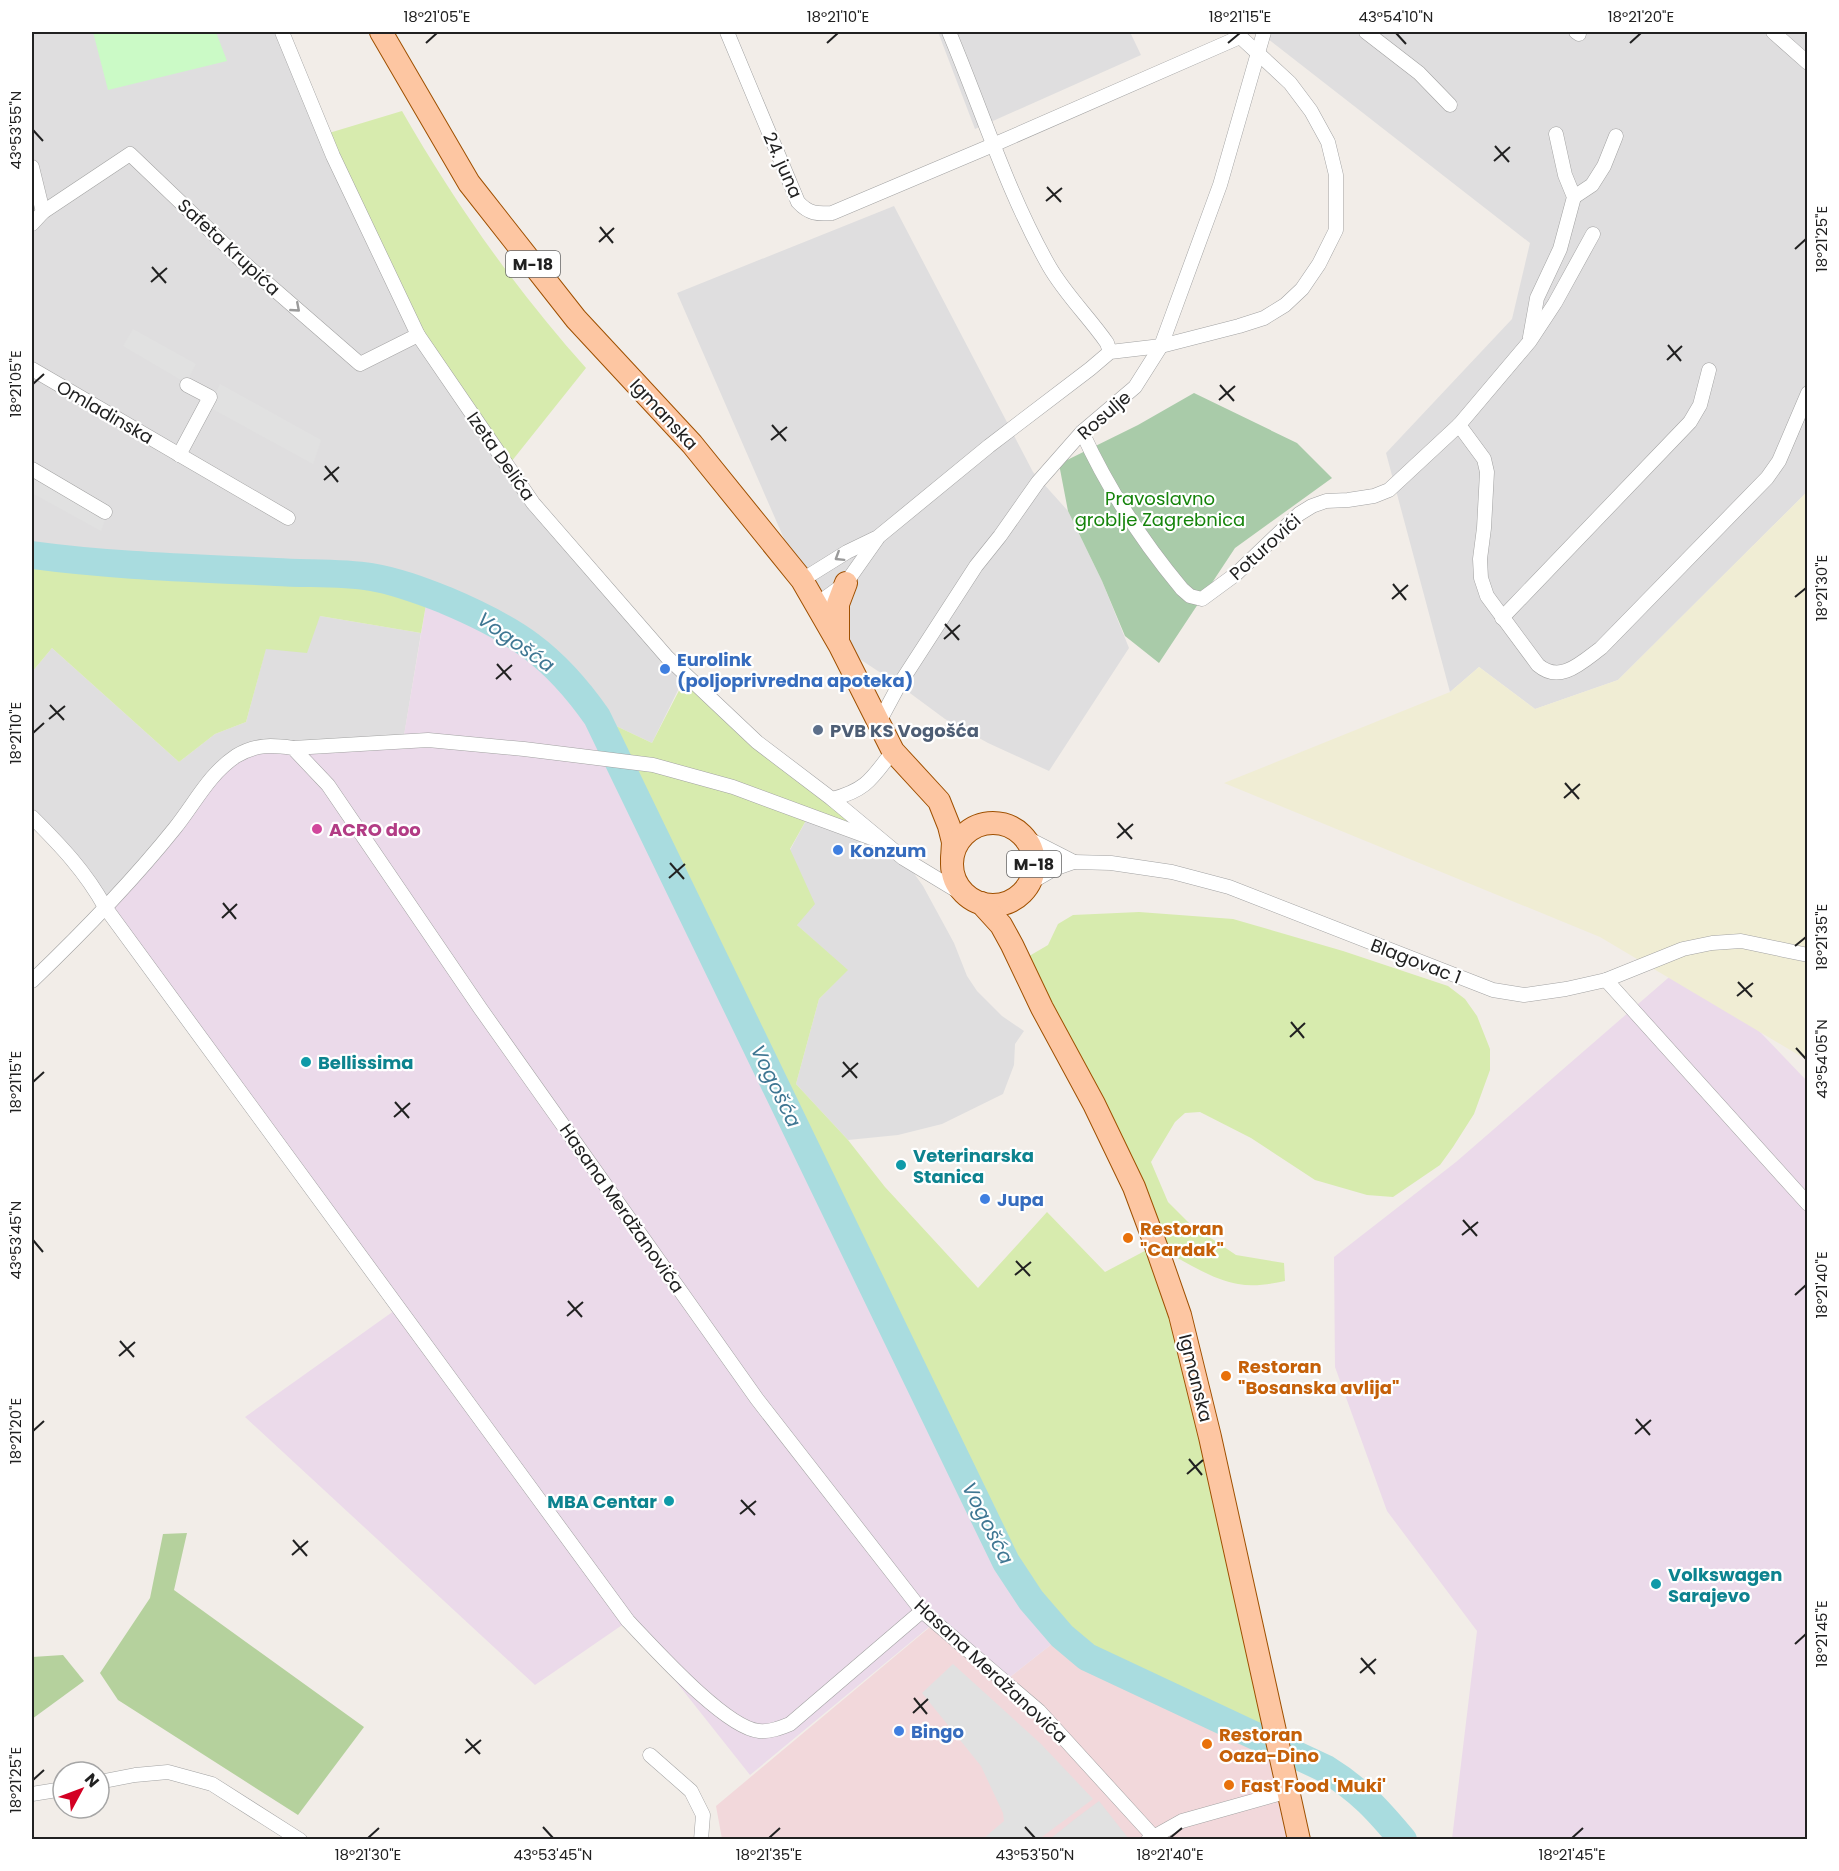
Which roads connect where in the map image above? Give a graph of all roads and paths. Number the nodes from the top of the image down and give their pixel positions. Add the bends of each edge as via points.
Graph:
1 (282, 32) edge
2 (381, 32) edge
3 (727, 32) edge
4 (949, 32) edge
5 (1264, 32) edge
6 (1366, 32) edge
7 (1773, 32) edge
8 (1238, 34) edge
9 (1258, 51) junction
10 (1808, 63) edge
11 (1450, 105) dead end
12 (1556, 134) dead end
13 (1616, 136) dead end
14 (993, 145) junction
15 (32, 167) edge
16 (1574, 197) junction
17 (43, 212) junction
18 (32, 224) edge
19 (1593, 234) dead end
20 (418, 335) junction
21 (1530, 341) junction
22 (1161, 346) junction
23 (1110, 352) junction
24 (32, 369) edge
25 (1709, 370) dead end
26 (187, 385) dead end
27 (1808, 393) edge
28 (1459, 425) junction
29 (1082, 432) junction
30 (179, 454) junction
31 (32, 469) edge
32 (105, 512) dead end
33 (288, 518) dead end
34 (878, 537) junction
35 (802, 580) junction
36 (846, 583) junction
37 (817, 604) junction
38 (1502, 618) junction
39 (838, 641) junction
40 (878, 724) junction
41 (293, 748) junction
42 (893, 751) junction
43 (832, 799) junction
44 (939, 801) junction
45 (32, 817) edge
46 (992, 823) junction
47 (1025, 837) junction
48 (885, 843) junction
49 (952, 862) junction
50 (1074, 862) junction
51 (924, 870) junction
52 (1023, 891) junction
53 (975, 901) junction
54 (105, 907) junction
55 (1012, 945) junction
56 (1808, 955) edge
57 (1606, 980) junction
58 (32, 981) edge
59 (1808, 1204) edge
60 (922, 1611) junction
61 (650, 1755) dead end
62 (111, 1780) edge
63 (51, 1791) edge
64 (1289, 1791) junction
65 (32, 1794) edge
66 (1151, 1838) edge
67 (300, 1839) edge
68 (700, 1839) edge
69 (1299, 1839) edge

1 - 20 street, Izeta Delića via 333,156
2 - 35 main road, Igmanska / M-18 via 469,183 576,319 692,444
3 - 14 street, 24. juna via 798,202 807,212 832,213
4 - 14 street
5 - 9 street, Rosulje
6 - 11 street via 1419,73
7 - 10 street
8 - 9 street
8 - 14 street
9 - 22 street, Rosulje via 1220,185
9 - 22 street via 1290,83 1328,142 1336,175 1335,230 1302,289 1285,305 1264,318
12 - 16 street
13 - 16 street via 1592,185
14 - 23 street via 1050,268
15 - 17 street
16 - 21 street via 1560,249 1537,298
17 - 18 street, Safeta Krupića
17 -> 20 street, Safeta Krupića via 130,154 244,263 360,364
19 - 21 street, Poturovići
20 - 43 street, Izeta Delića via 533,503 668,657 758,742
21 - 28 street, Poturovići
22 - 23 street
22 - 29 street, Rosulje via 1135,387
23 - 34 street
24 - 30 street, Omladinska
25 - 38 street via 1700,405 1690,422
26 - 30 street via 210,397
27 - 38 street via 1785,449 1767,478 1601,648 1568,670 1547,673
28 - 29 street, Poturovići via 1389,490 1374,496 1326,501 1299,514 1236,574 1202,599 1182,589 1142,537 1100,471
28 - 38 street via 1484,459 1480,578
29 - 40 street, Rosulje via 1038,482 976,566
30 - 33 street, Omladinska
31 - 32 street
34 -> 35 street
34 - 36 street
35 - 37 main road, Igmanska / M-18
36 - 37 street
36 - 39 main road via 838,604
37 - 39 main road, Igmanska / M-18
39 - 40 main road, Igmanska / M-18
40 - 42 main road, Igmanska / M-18
41 - 48 street via 428,740 653,765 733,787
41 - 54 street via 266,745 238,755 217,771 175,828
41 - 60 street, Hasana Merdžanovića via 328,785 480,1008 757,1399
42 - 43 street via 863,788
42 - 44 main road, Igmanska / M-18
43 - 48 street, Izeta Delića
44 - 46 main road, Igmanska / M-18
44 - 49 main road, Igmanska / M-18 via 949,826
45 - 54 street via 88,878
46 - 47 main road, M-18 via 1010,826
46 - 49 main road via 965,833 956,845
47 - 50 street
47 - 52 main road, M-18 via 1031,848 1034,872
48 - 51 street, Izeta Delića
49 - 51 street
49 - 53 main road, M-18 via 960,888
50 - 52 street, Blagovac 1 via 1054,869
50 - 57 street, Blagovac 1 via 1172,872 1229,887 1493,990 1524,994 1566,990
51 - 53 street, Izeta Delića
52 - 53 main road, M-18 via 1006,903
52 - 55 main road, Igmanska / M-18 via 1013,909
53 - 55 main road, Igmanska / M-18 via 1001,925
54 - 58 street
54 - 60 street via 628,1621 713,1705 742,1726 758,1731 790,1724
55 - 64 main road, Igmanska / M-18 via 1095,1104 1166,1275 1210,1437
56 - 57 street, Blagovac 1 via 1741,941 1713,943 1683,949
57 - 59 street
60 - 66 street, Hasana Merdžanovića via 1039,1711
61 - 68 street via 691,1791 703,1815
62 - 67 street via 168,1772 212,1784
63 - 65 street
64 - 66 street via 1182,1821
64 - 69 main road, Igmanska / M-18

